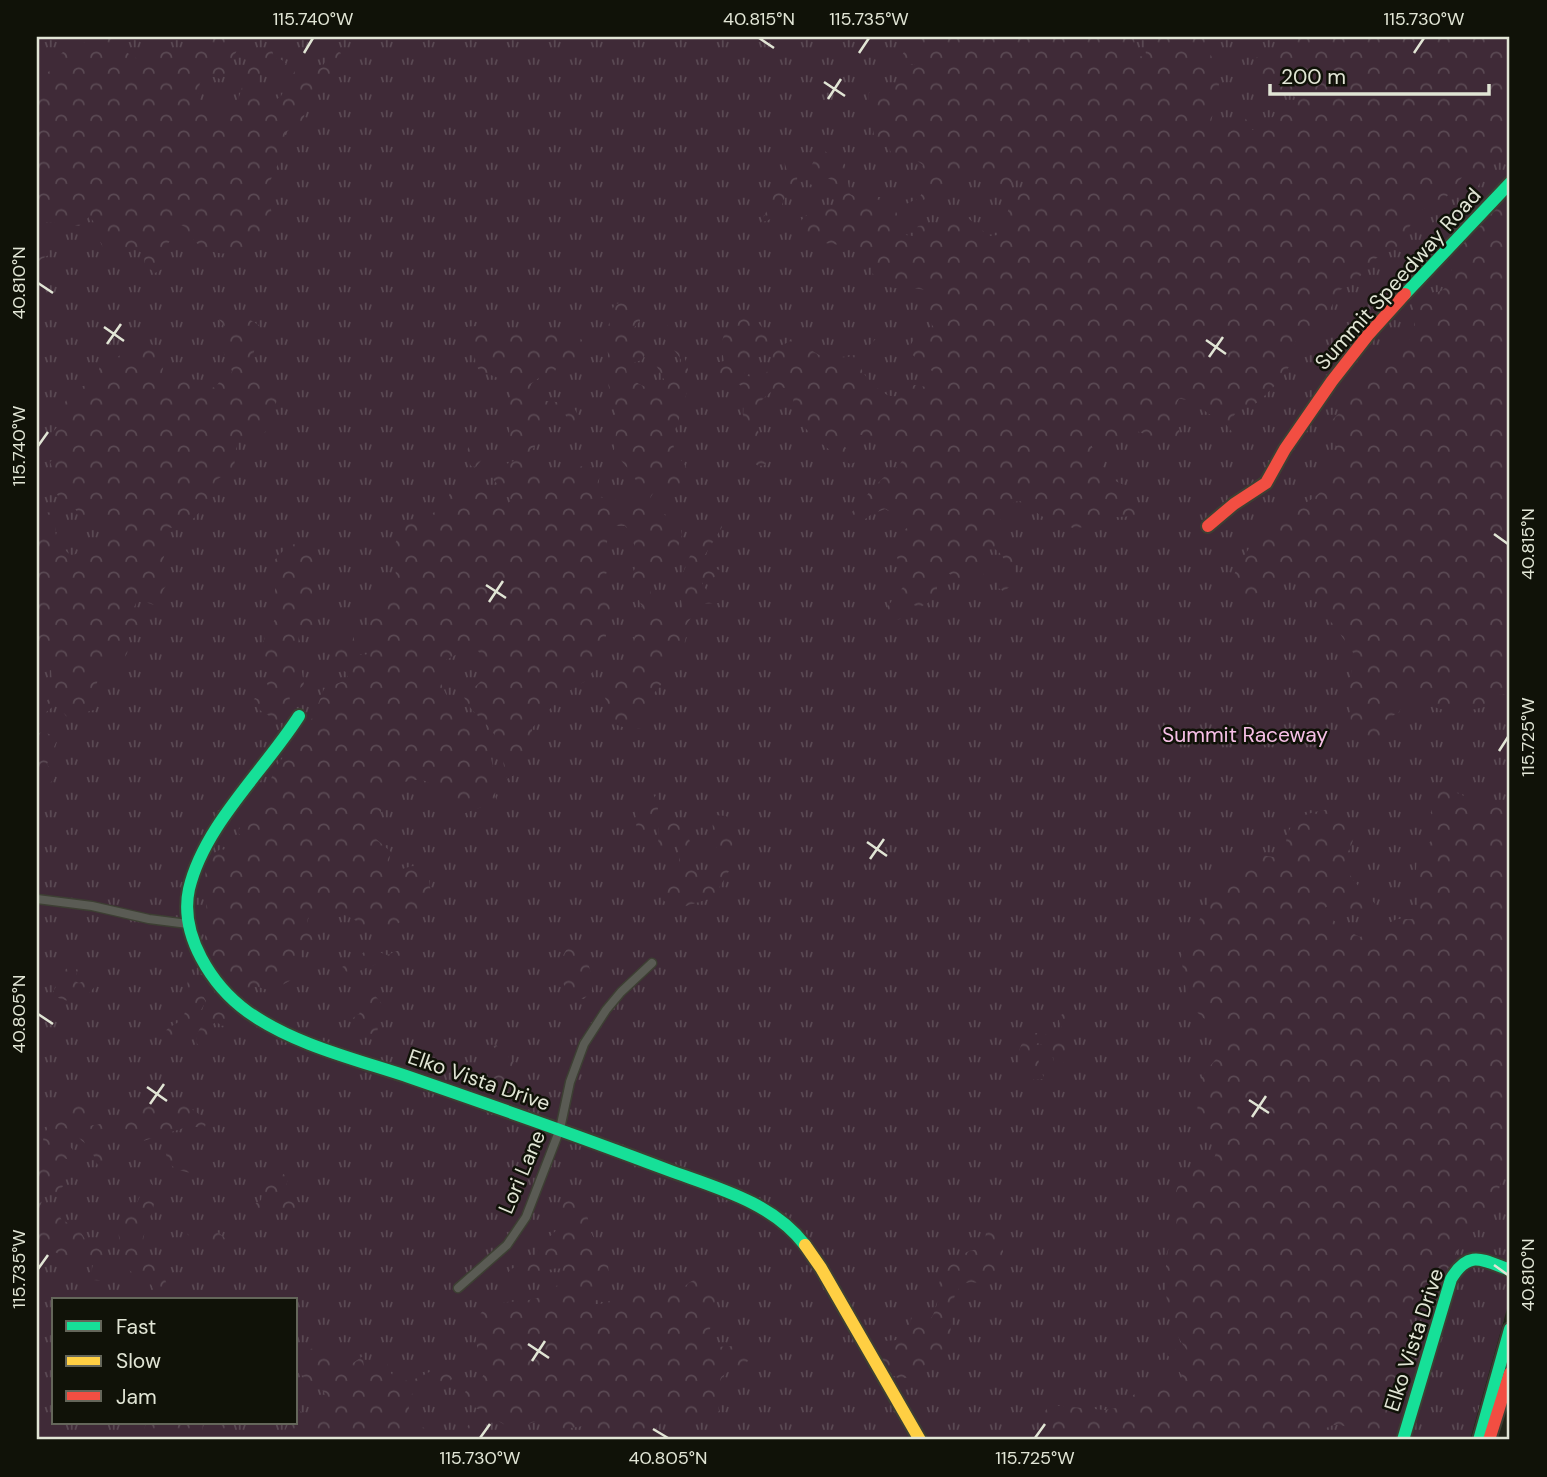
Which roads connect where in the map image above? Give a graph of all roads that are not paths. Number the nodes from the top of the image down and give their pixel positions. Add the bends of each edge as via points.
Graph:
1 (1510, 183) edge
2 (1208, 526) dead end
3 (299, 716) dead end
4 (37, 899) edge
5 (188, 924) junction
6 (652, 963) dead end
7 (560, 1129) junction
8 (1510, 1270) edge
9 (457, 1289) dead end
10 (1510, 1329) edge
11 (1510, 1373) edge
12 (920, 1440) edge
13 (1403, 1440) edge
14 (1479, 1440) edge
15 (1489, 1440) edge

1 - 2 street, Summit Speedway Road via 1368,335 1285,449 1266,483
3 - 5 street, Elko Vista Drive via 194,868 187,895
4 - 5 street
5 - 7 street, Elko Vista Drive via 194,946 211,975 229,999 256,1018 290,1035
6 - 7 street, Lori Lane via 621,992 584,1044
7 - 9 street, Lori Lane via 526,1217 506,1245
7 - 12 street, Elko Vista Drive via 736,1195 785,1220 821,1268
8 - 13 street, Elko Vista Drive via 1474,1258 1466,1258 1458,1266
10 - 14 street
11 - 15 street

